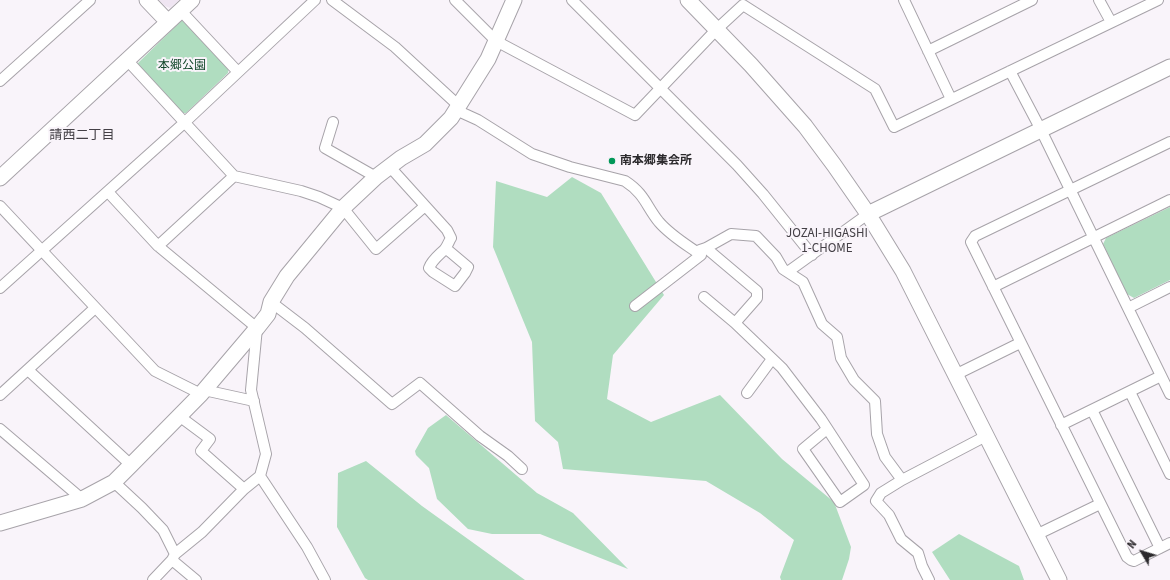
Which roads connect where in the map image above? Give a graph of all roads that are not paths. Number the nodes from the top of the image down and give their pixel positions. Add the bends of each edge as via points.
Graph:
1 (90, 0) edge
2 (147, 0) edge
3 (192, 0) edge
4 (315, 0) edge
5 (332, 0) edge
6 (455, 0) edge
7 (514, 0) edge
8 (572, 0) edge
9 (688, 0) edge
10 (1032, 0) edge
11 (1099, 0) edge
12 (1158, 0) edge
13 (907, 1) edge
14 (181, 10) junction
15 (168, 22) junction
16 (1111, 22) junction
17 (717, 29) junction
18 (496, 42) junction
19 (928, 50) junction
20 (127, 60) junction
21 (1170, 67) edge
22 (1010, 71) junction
23 (238, 72) junction
24 (0, 81) edge
25 (660, 88) junction
26 (951, 99) junction
27 (458, 108) junction
28 (333, 122) dead end
29 (184, 123) junction
30 (1041, 130) junction
31 (1170, 142) edge
32 (390, 167) junction
33 (234, 176) junction
34 (376, 177) junction
35 (0, 178) edge
36 (1070, 191) junction
37 (108, 192) junction
38 (1170, 200) edge
39 (0, 206) edge
40 (425, 206) junction
41 (342, 208) junction
42 (868, 214) junction
43 (1094, 238) junction
44 (158, 246) junction
45 (42, 250) junction
46 (445, 250) dead end
47 (704, 252) junction
48 (812, 255) junction
49 (789, 272) junction
50 (993, 287) junction
51 (1170, 287) edge
52 (0, 288) edge
53 (704, 296) dead end
54 (271, 302) junction
55 (635, 306) dead end
56 (95, 308) junction
57 (1128, 308) junction
58 (735, 323) junction
59 (257, 328) junction
60 (1020, 343) junction
61 (772, 359) junction
62 (28, 370) junction
63 (955, 375) junction
64 (1161, 376) junction
65 (202, 392) junction
66 (747, 392) dead end
67 (1130, 392) junction
68 (1170, 394) edge
69 (0, 395) edge
70 (254, 401) junction
71 (1092, 410) junction
72 (179, 416) junction
73 (1061, 425) junction
74 (0, 429) edge
75 (827, 429) junction
76 (986, 436) junction
77 (131, 465) junction
78 (522, 469) dead end
79 (1170, 474) edge
80 (260, 476) junction
81 (902, 480) junction
82 (114, 482) junction
83 (244, 489) junction
84 (82, 499) junction
85 (1100, 504) junction
86 (0, 523) edge
87 (1036, 535) junction
88 (1170, 543) edge
89 (1160, 548) junction
90 (174, 557) junction
91 (153, 580) edge
92 (196, 580) edge
93 (325, 580) edge
94 (929, 580) edge
95 (1059, 580) edge

1 - 24 street
2 - 15 street
3 - 14 street
4 - 23 street
5 - 27 street via 395,47
6 - 18 street
7 - 18 street
8 - 25 street
9 - 17 street
10 - 19 street
11 - 16 street
12 - 16 street
13 - 19 street
14 - 15 street
14 - 23 street
15 - 20 street
16 - 22 street
17 - 25 street
17 - 26 street via 743,5 874,89 894,127
17 - 42 street via 805,126
18 - 25 street via 635,115
18 - 27 street
19 - 26 street
20 - 29 street
20 - 35 street
21 - 30 street
22 - 26 street
22 - 30 street
23 - 29 street
25 - 48 street via 737,164
27 - 32 street via 425,144
27 - 47 street via 532,154 625,181 642,195 659,222 674,236
28 - 34 street via 325,148
29 - 33 street
29 - 37 street
30 - 36 street
30 - 42 street
31 - 36 street
32 - 34 street
32 - 40 street
33 - 41 street via 301,191
33 - 44 street
34 - 41 street
36 - 43 street
36 - 50 street via 972,239 972,244
37 - 44 street
37 - 45 street
38 - 43 street
39 - 45 street
40 - 41 street via 376,250
40 - 46 street via 451,238
41 - 54 street via 287,276
42 - 48 street
42 - 63 street via 903,271
43 - 50 street
43 - 57 street
44 - 59 street
45 - 52 street
45 - 56 street
47 - 49 street via 731,234 756,236 776,257 783,269
47 - 55 street
47 - 58 street via 757,291 757,298
48 - 49 street
49 - 81 street via 803,282 822,324 836,338 841,358 854,380 875,401 877,434 885,458
50 - 60 street
51 - 57 street
53 - 58 street
54 - 59 street via 268,314
54 - 78 street via 305,328 392,404 420,383
56 - 62 street
56 - 65 street via 154,371
57 - 64 street
58 - 61 street
59 - 65 street
59 - 70 street via 251,390
60 - 63 street
60 - 73 street
61 - 66 street
61 - 75 street via 782,368
62 - 69 street
62 - 77 street
63 - 76 street
64 - 67 street
64 - 68 street
65 - 70 street
65 - 72 street
67 - 71 street
67 - 79 street
70 - 80 street via 266,454
71 - 73 street
71 - 89 street
72 - 77 street
72 - 83 street via 210,439 201,451
73 - 85 street
74 - 84 street
75 - 75 street via 803,449 840,502 864,485
76 - 81 street
76 - 87 street
77 - 82 street
80 - 83 street
80 - 93 street via 307,547
81 - 94 street via 881,493 876,502 889,515 901,539 918,553
82 - 84 street
82 - 90 street via 163,530
83 - 90 street
84 - 86 street
85 - 87 street
85 - 89 street via 1127,557 1131,560 1134,561
87 - 95 street
88 - 89 street
90 - 91 street
90 - 92 street

